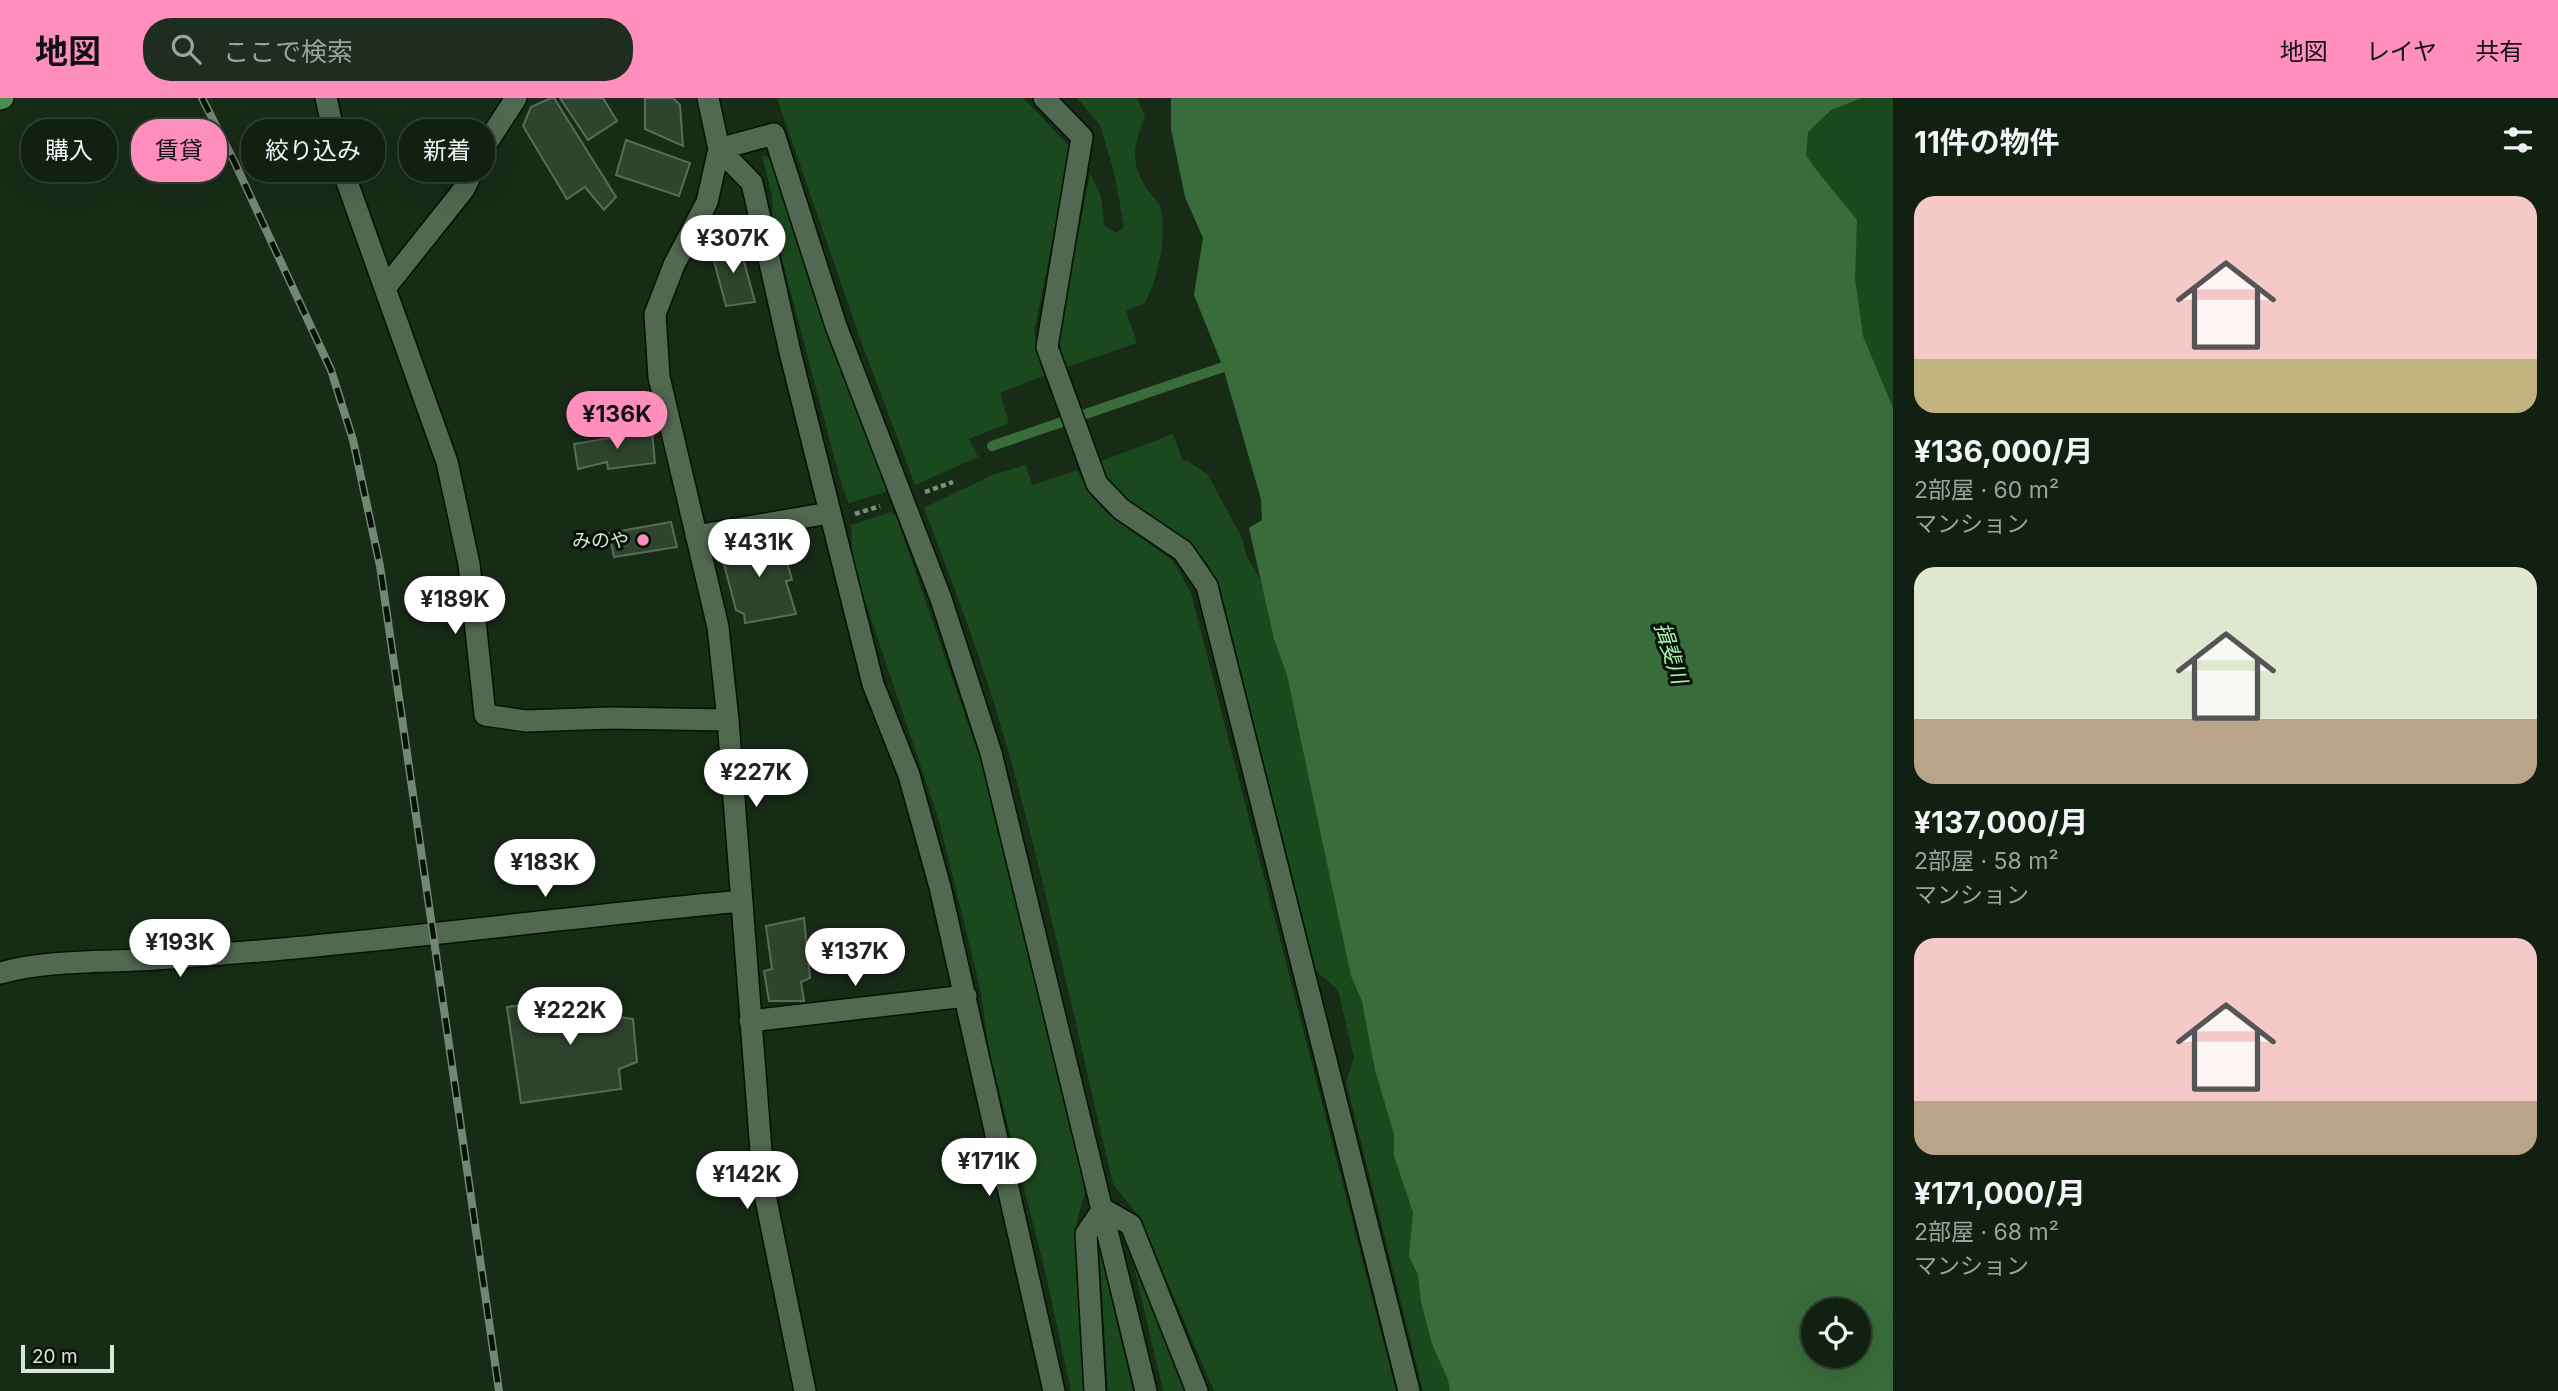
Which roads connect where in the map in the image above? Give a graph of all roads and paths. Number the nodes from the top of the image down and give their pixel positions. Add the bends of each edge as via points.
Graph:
1 (326, 98) edge
2 (516, 98) edge
3 (708, 98) edge
4 (1044, 98) edge
5 (719, 149) junction
6 (386, 287) junction
7 (829, 513) junction
8 (696, 536) junction
9 (728, 720) junction
10 (741, 901) junction
11 (0, 973) edge
12 (965, 996) junction
13 (750, 1021) junction
14 (1103, 1209) junction
15 (805, 1391) edge
16 (1054, 1391) edge
17 (1095, 1391) edge
18 (1146, 1391) edge
19 (1197, 1391) edge
20 (1409, 1391) edge

1 - 6 street via 341,165
2 - 6 street via 464,189
3 - 5 street
4 - 20 street via 1082,137 1047,347 1097,484 1121,509 1183,551 1207,586
5 - 7 street via 752,183
5 - 8 street via 707,202 655,314 659,377
5 - 14 street via 774,134 836,326 941,599 991,753
6 - 9 street via 447,462 469,564 485,715 526,721
7 - 8 street
7 - 12 street via 873,684 909,775
8 - 9 street via 718,627
9 - 10 street
10 - 11 street via 354,943 66,963
10 - 13 street
12 - 13 street
12 - 16 street
13 - 15 street via 764,1190
14 - 17 street via 1086,1234
14 - 18 street
14 - 19 street via 1131,1225

